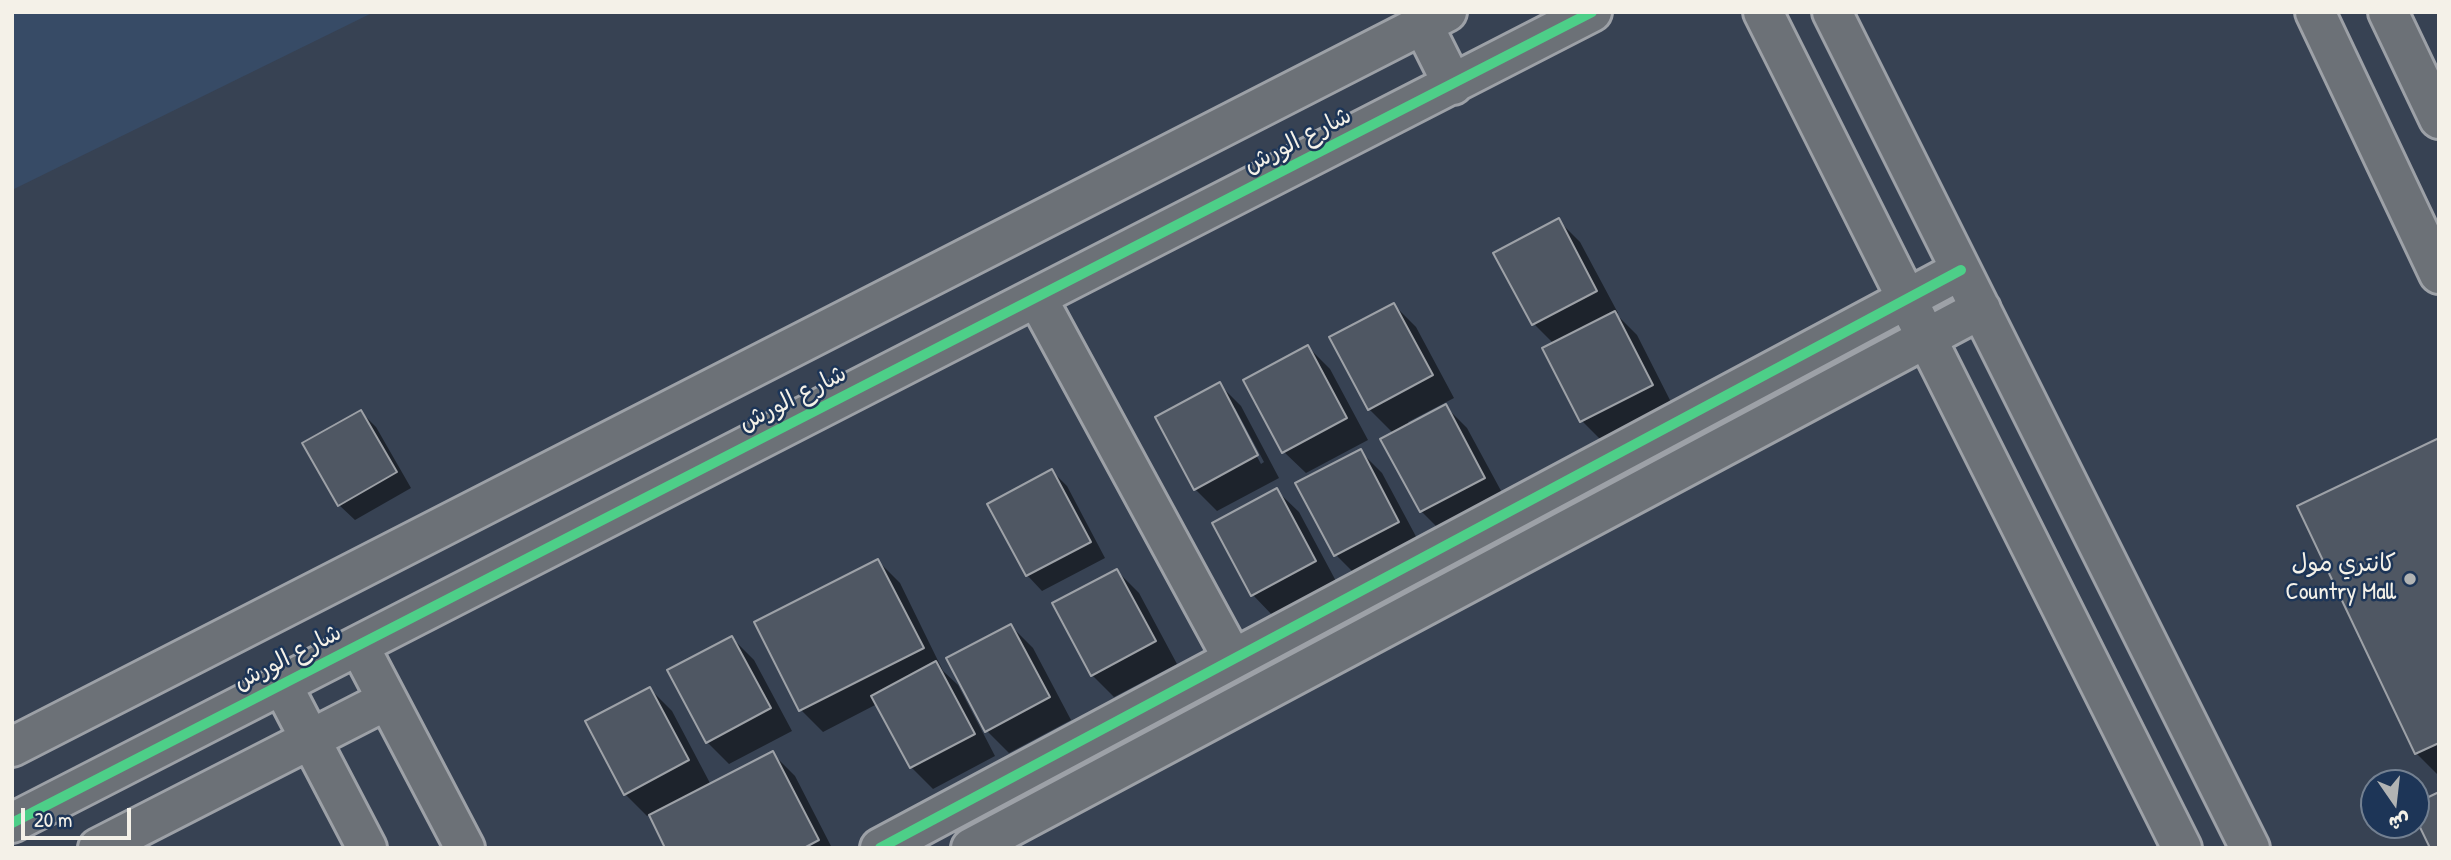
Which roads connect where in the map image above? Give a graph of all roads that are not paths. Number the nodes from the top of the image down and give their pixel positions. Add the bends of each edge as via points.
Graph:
1 (1592, 12) edge
2 (1763, 12) edge
3 (1832, 12) edge
4 (2315, 12) edge
5 (2388, 12) edge
6 (1435, 18) edge
7 (1453, 85) junction
8 (2439, 119) edge
9 (1961, 270) junction
10 (2439, 274) edge
11 (1037, 298) junction
12 (1907, 299) junction
13 (1981, 309) junction
14 (1926, 338) junction
15 (359, 646) junction
16 (1233, 660) junction
17 (282, 685) junction
18 (387, 700) junction
19 (310, 739) junction
20 (12, 747) edge
21 (12, 823) edge
22 (97, 848) edge
23 (368, 848) edge
24 (465, 848) edge
25 (880, 848) edge
26 (971, 848) edge
27 (2182, 848) edge
28 (2250, 848) edge

1 - 7 street, شارع الورش
2 - 12 street
3 - 9 street
4 - 10 street
5 - 8 street
6 - 7 street
6 - 20 street, شارع الورش
7 - 11 street, شارع الورش
9 - 12 street
9 - 13 street
11 - 15 street, شارع الورش
11 - 16 street
12 - 14 street
12 - 16 street
13 - 14 street
13 - 28 street
14 - 26 street
14 - 27 street
15 - 17 street, شارع الورش
15 - 18 street
16 - 25 street
17 - 19 street
17 - 21 street, شارع الورش
18 - 19 street
18 - 24 street
19 - 22 street
19 - 23 street

